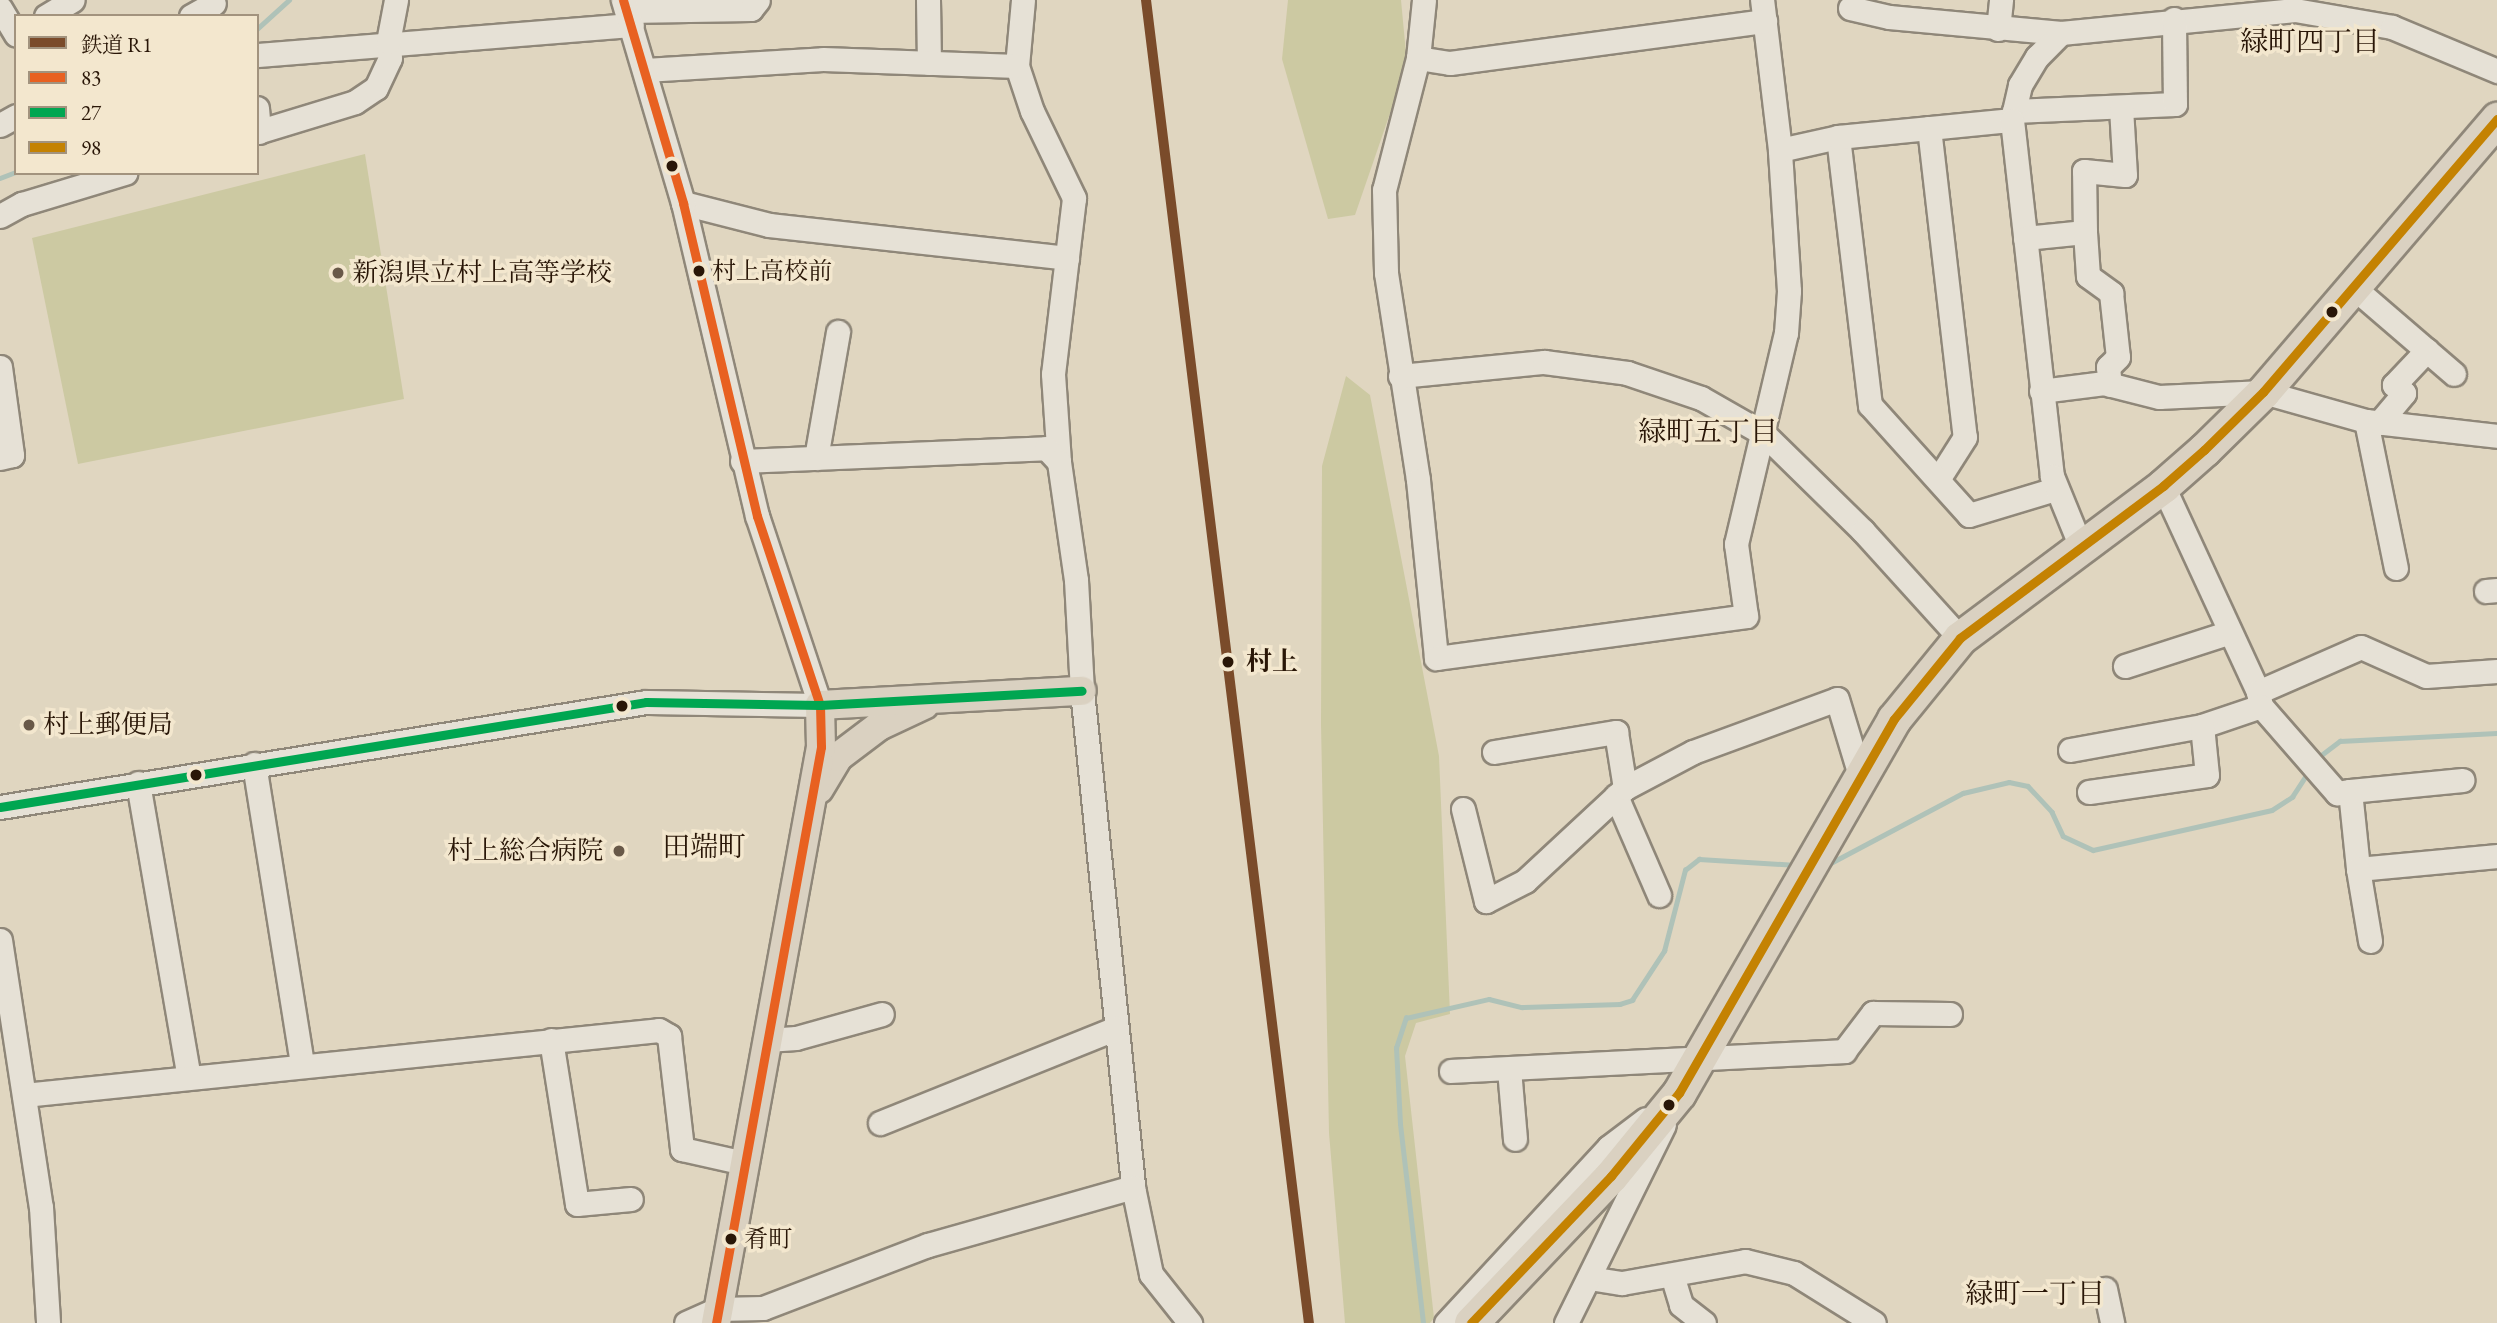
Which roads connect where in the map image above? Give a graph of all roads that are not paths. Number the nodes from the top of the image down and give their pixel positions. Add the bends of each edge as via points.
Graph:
1 (73, 0) edge
2 (396, 0) edge
3 (758, 0) edge
4 (928, 0) edge
5 (1023, 0) edge
6 (1424, 0) edge
7 (2001, 0) edge
8 (216, 6) edge
9 (0, 8) edge
10 (1850, 8) dead end
11 (1764, 11) edge
12 (627, 12) edge
13 (2167, 13) edge
14 (49, 14) edge
15 (196, 14) edge
16 (1998, 29) junction
17 (14, 31) edge
18 (2061, 33) junction
19 (388, 42) junction
20 (259, 55) edge
21 (1418, 58) junction
22 (929, 63) junction
23 (1017, 66) junction
24 (645, 70) junction
25 (2497, 71) edge
26 (2121, 108) junction
27 (2013, 115) junction
28 (2497, 119) edge
29 (1929, 128) junction
30 (259, 132) edge
31 (1838, 137) junction
32 (1780, 150) junction
33 (96, 177) edge
34 (683, 203) junction
35 (0, 216) edge
36 (2085, 232) junction
37 (2025, 238) junction
38 (1067, 258) junction
39 (2353, 287) junction
40 (838, 332) dead end
41 (2427, 350) junction
42 (0, 367) edge
43 (2454, 374) dead end
44 (1400, 376) junction
45 (2110, 385) junction
46 (2041, 391) junction
47 (2263, 393) junction
48 (2372, 422) junction
49 (1764, 434) junction
50 (2497, 436) edge
51 (0, 458) edge
52 (816, 458) junction
53 (742, 461) junction
54 (1059, 462) junction
55 (1939, 478) junction
56 (2164, 486) junction
57 (2055, 489) junction
58 (2081, 547) junction
59 (2396, 568) dead end
60 (2230, 632) junction
61 (1960, 638) junction
62 (2125, 666) dead end
63 (2497, 671) edge
64 (1082, 691) junction
65 (939, 698) junction
66 (2259, 699) junction
67 (820, 705) junction
68 (2202, 726) junction
69 (2070, 750) dead end
70 (1494, 752) dead end
71 (254, 764) junction
72 (1860, 775) junction
73 (2462, 780) dead end
74 (138, 783) junction
75 (2350, 791) junction
76 (1620, 792) junction
77 (2089, 792) dead end
78 (811, 803) junction
79 (0, 807) edge
80 (1463, 810) dead end
81 (2497, 856) edge
82 (2358, 869) junction
83 (1659, 895) dead end
84 (0, 940) edge
85 (2370, 941) dead end
86 (882, 1014) dead end
87 (1950, 1014) dead end
88 (1116, 1028) junction
89 (551, 1040) junction
90 (767, 1040) junction
91 (1699, 1062) junction
92 (302, 1063) junction
93 (1509, 1069) junction
94 (1451, 1071) dead end
95 (189, 1077) junction
96 (1679, 1093) junction
97 (24, 1095) junction
98 (880, 1122) dead end
99 (1515, 1139) dead end
100 (744, 1163) junction
101 (1133, 1187) junction
102 (631, 1199) dead end
103 (1672, 1275) junction
104 (1589, 1278) junction
105 (2105, 1289) dead end
106 (717, 1316) edge
107 (771, 1316) edge
108 (1477, 1317) edge
109 (1859, 1319) edge
110 (48, 1323) edge
111 (686, 1323) edge
112 (1190, 1323) edge
113 (1446, 1323) edge
114 (1566, 1323) edge
115 (1704, 1323) edge
116 (2112, 1323) edge

1 - 14 street
2 - 19 street
3 - 12 street via 751,9
4 - 22 street
5 - 23 street
6 - 21 street
7 - 16 street
8 - 15 street
9 - 17 street
10 - 16 street
11 - 21 street via 1450,63
11 - 32 street
12 - 19 street
12 - 24 street
13 - 18 street
13 - 25 street via 2295,10 2352,18 2441,44
13 - 26 street via 2175,104
16 - 18 street
18 - 27 street via 2020,85
19 - 20 street
19 - 30 street via 390,58 376,88 355,102
21 - 44 street via 1384,190 1387,273
22 - 23 street
22 - 24 street via 823,59
23 - 38 street via 1032,111 1073,198
24 - 34 street
26 - 27 street
26 - 36 street via 2125,174 2084,171
27 - 29 street
27 - 37 street
28 - 39 highway
29 - 31 street
29 - 55 street via 1965,437
31 - 32 street
31 - 55 street via 1870,405
32 - 49 street via 1789,291 1786,333
33 - 35 street
34 - 38 street via 769,225
34 - 53 street
36 - 37 street
36 - 45 street via 2088,276 2111,293 2118,357 2108,367
37 - 46 street
38 - 54 street via 1054,374
39 - 41 street
39 - 47 highway
40 - 52 street
41 - 43 street
41 - 48 street via 2394,385 2404,393
42 - 51 street via 12,455
44 - 49 street via 1501,363 1585,365 1689,393
44 - 49 street via 1418,480 1436,658 1746,616 1736,544
45 - 46 street
45 - 47 street via 2158,397
46 - 57 street
47 - 48 street
47 - 56 highway
48 - 50 street
48 - 59 street
49 - 61 street via 1863,531
52 - 53 street
52 - 54 street via 1046,448
53 - 67 street
54 - 64 street via 1076,580
55 - 57 street via 1969,515
56 - 58 highway
56 - 60 street
57 - 58 street
58 - 61 highway
60 - 62 street
60 - 66 street
61 - 72 highway via 1894,719
63 - 66 street via 2426,676 2361,647
64 - 65 main road
64 - 88 street
65 - 67 main road
65 - 78 main road via 879,726 838,757
66 - 68 street
66 - 75 street via 2337,793
67 - 71 street via 646,702
67 - 78 main road via 821,747
68 - 69 street
68 - 77 street via 2207,775
70 - 76 street via 1616,732
71 - 74 street
71 - 92 street
72 - 76 street via 1837,699 1693,752
72 - 91 highway
73 - 75 street
74 - 79 street
74 - 95 street
75 - 82 street
76 - 80 street via 1525,881 1486,901
76 - 83 street
78 - 90 main road
81 - 82 street
82 - 85 street
84 - 97 street
86 - 90 street via 796,1038
87 - 91 street via 1873,1013 1844,1051
88 - 98 street
88 - 101 street
89 - 92 street
89 - 100 street via 659,1030 669,1036 682,1149
89 - 102 street via 577,1204
90 - 100 main road
91 - 93 street
91 - 96 highway
92 - 95 street
93 - 94 street
93 - 99 street
95 - 97 street
96 - 104 street
96 - 108 highway via 1611,1176
96 - 113 street via 1609,1147
97 - 110 street via 41,1207
100 - 106 main road
101 - 107 street via 928,1245
101 - 112 street via 1151,1274
103 - 104 street via 1622,1283
103 - 109 street via 1745,1261 1794,1273
103 - 115 street via 1681,1306
104 - 114 street
105 - 116 street
106 - 107 street
106 - 111 street

